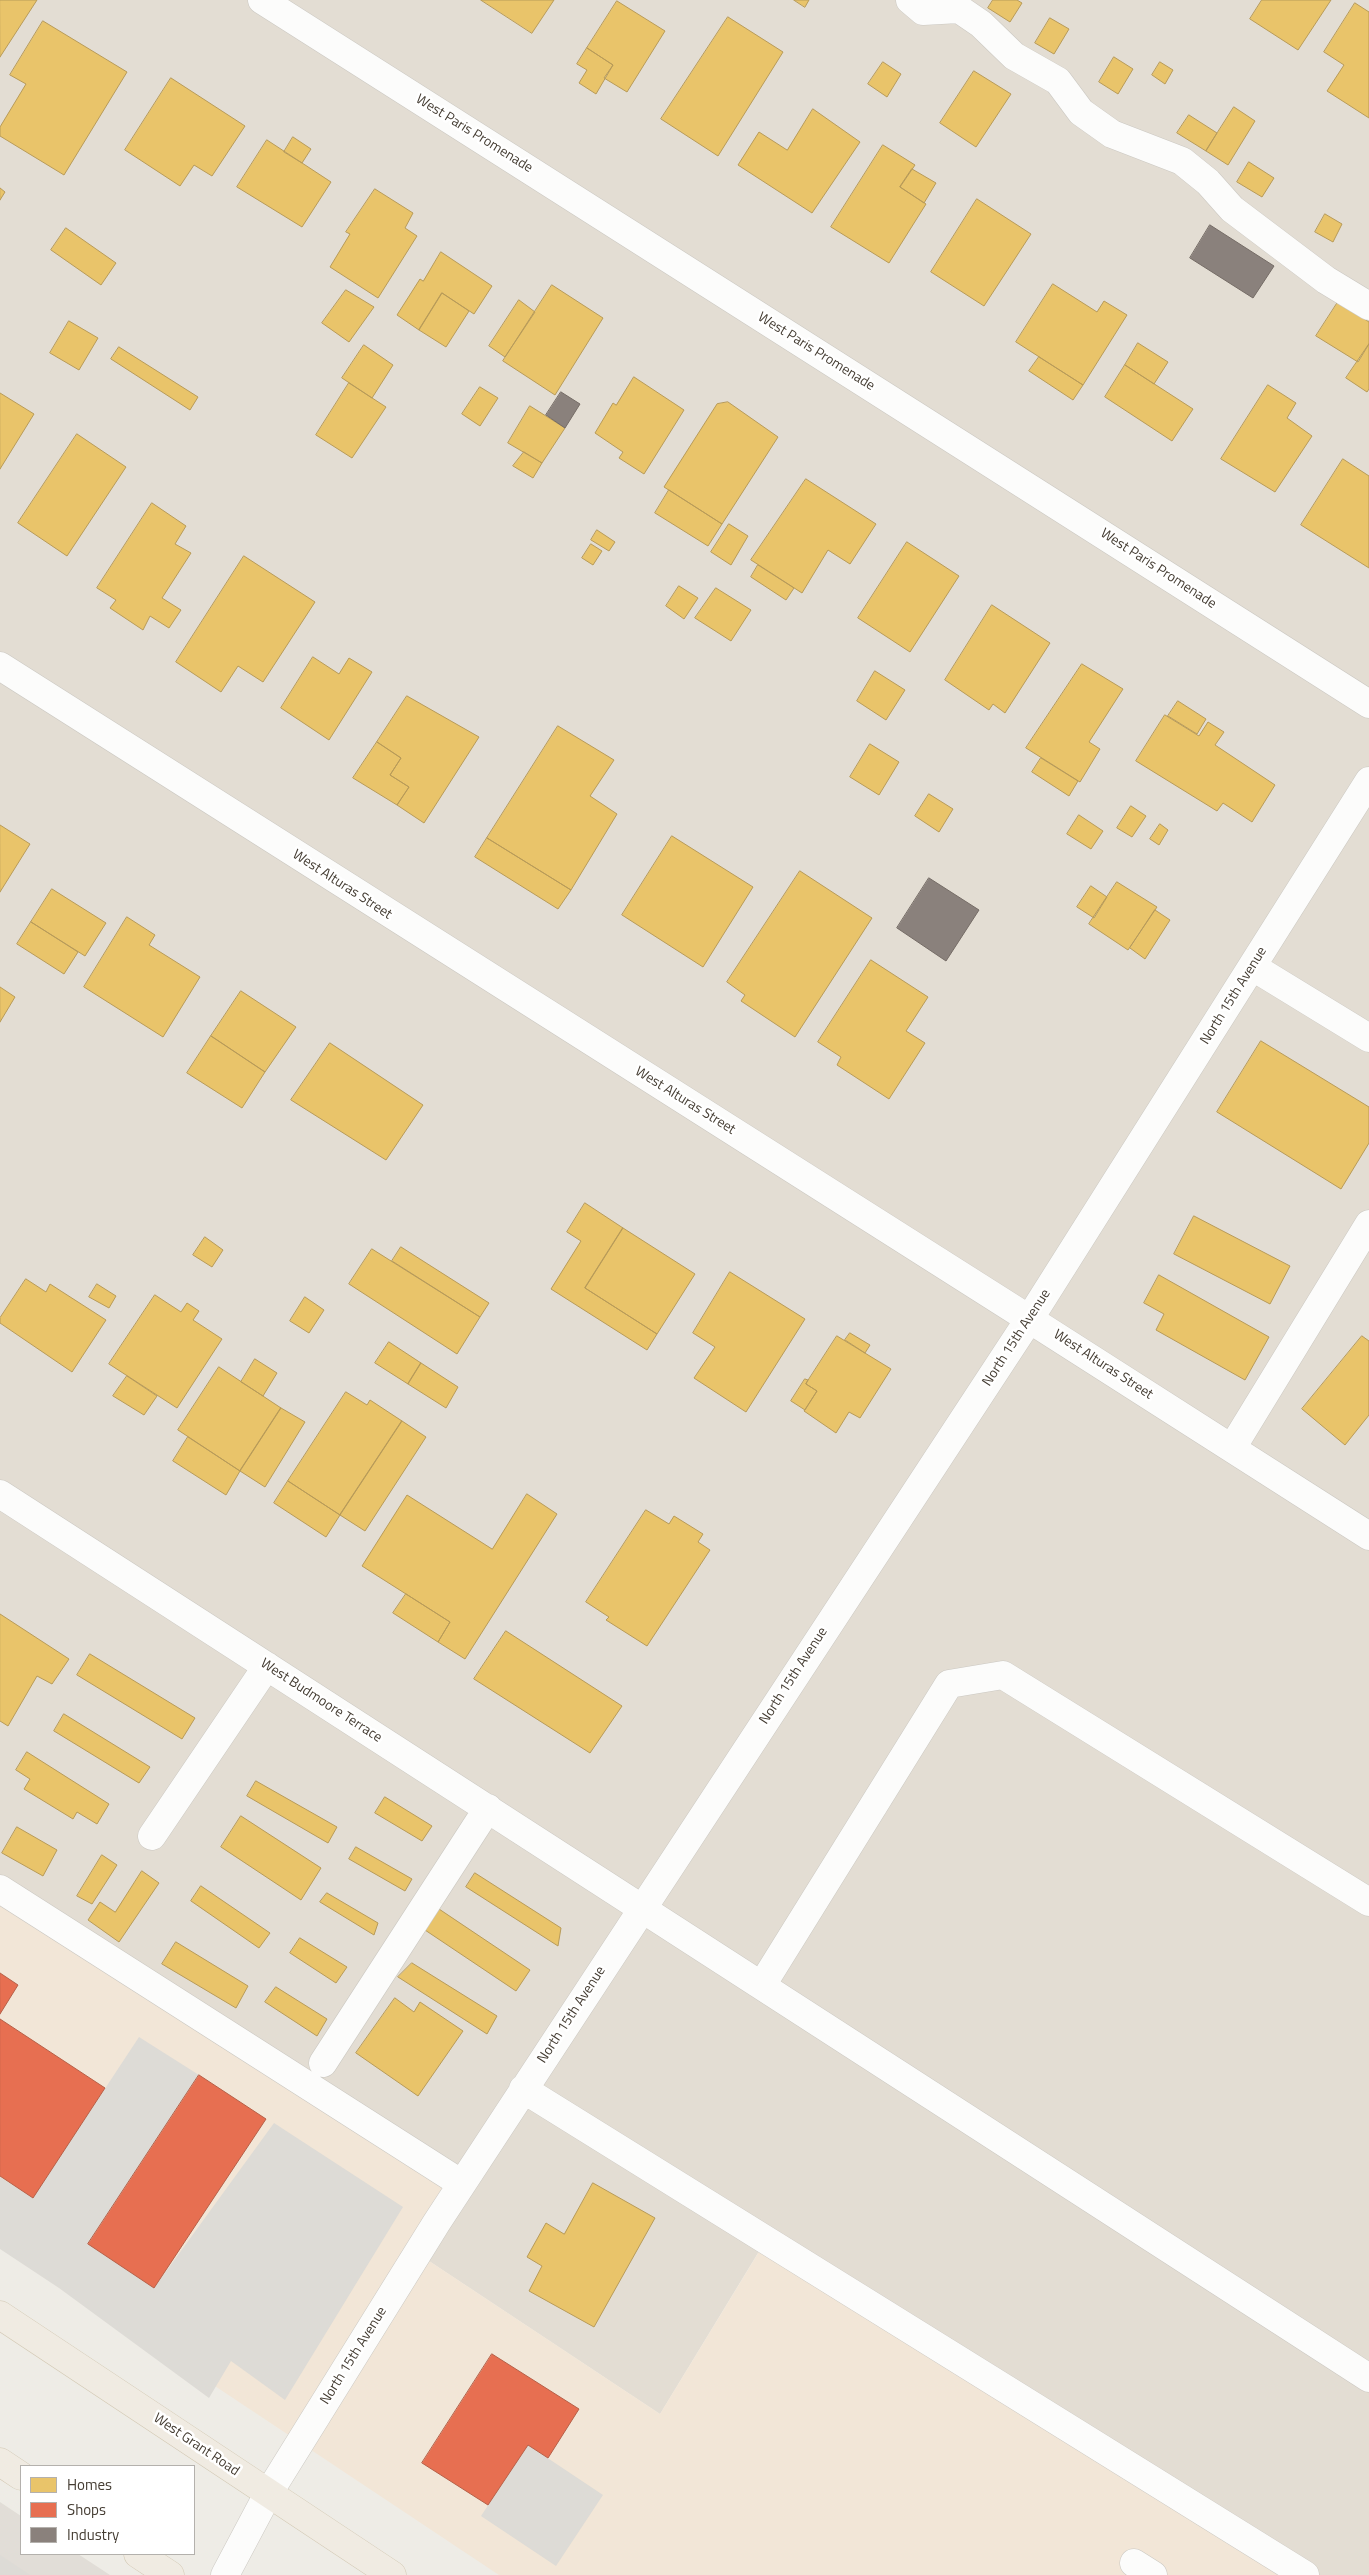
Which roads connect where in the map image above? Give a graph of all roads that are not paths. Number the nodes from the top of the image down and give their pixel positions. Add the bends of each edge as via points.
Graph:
1 (262, 0) edge
2 (910, 0) edge
3 (1369, 306) edge
4 (0, 666) edge
5 (1369, 704) edge
6 (1369, 781) edge
7 (1252, 966) junction
8 (1369, 1038) edge
9 (1369, 1224) edge
10 (1030, 1318) junction
11 (1232, 1448) junction
12 (0, 1494) edge
13 (1369, 1536) edge
14 (267, 1666) junction
15 (488, 1808) junction
16 (152, 1836) dead end
17 (0, 1889) edge
18 (1369, 1902) edge
19 (643, 1908) junction
20 (762, 1985) junction
21 (323, 2063) dead end
22 (523, 2089) junction
23 (462, 2184) junction
24 (0, 2315) edge
25 (1369, 2378) edge
26 (0, 2462) edge
27 (20, 2475) edge
28 (268, 2494) junction
29 (140, 2555) edge
30 (170, 2575) edge
31 (225, 2575) edge
32 (392, 2575) edge
33 (1305, 2575) edge

1 - 5 street, West Paris Promenade
2 - 3 street via 922,12 959,9 981,24 1014,56 1058,81 1081,112 1112,134 1182,161 1208,182 1232,210 1326,280
4 - 10 street, West Alturas Street
6 - 7 street, North 15th Avenue
7 - 8 street
7 - 10 street, North 15th Avenue
9 - 11 street
10 - 11 street, West Alturas Street
10 - 19 street, North 15th Avenue
11 - 13 street, West Alturas Street
12 - 14 street, West Budmoore Terrace
14 - 15 street, West Budmoore Terrace
14 - 16 street
15 - 19 street, West Budmoore Terrace
15 - 21 street
17 - 23 street
18 - 20 street via 1003,1674 949,1684
19 - 20 street, West Budmoore Terrace
19 - 22 street, North 15th Avenue
20 - 25 street, West Budmoore Terrace
22 - 23 street, North 15th Avenue
22 - 33 street
23 - 28 street, North 15th Avenue
24 - 28 main road, West Grant Road
26 - 27 main road
28 - 31 street, North 15th Avenue
28 - 32 main road, West Grant Road
29 - 30 main road

